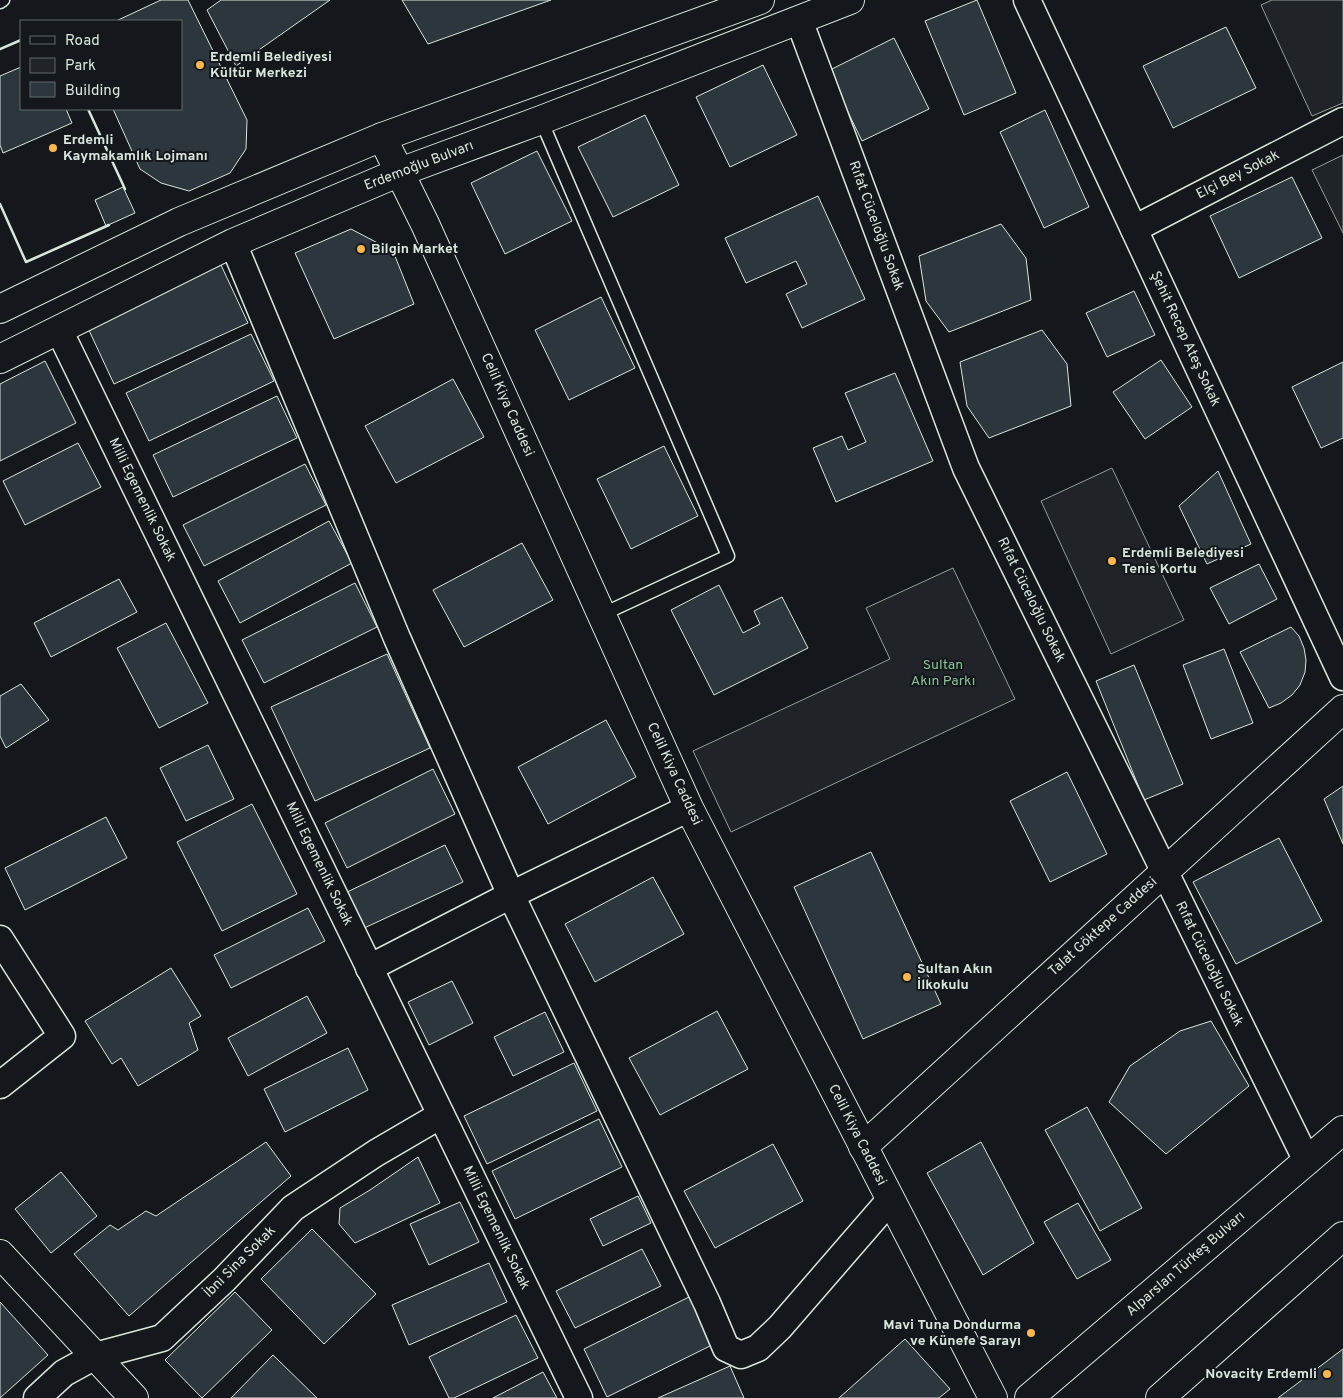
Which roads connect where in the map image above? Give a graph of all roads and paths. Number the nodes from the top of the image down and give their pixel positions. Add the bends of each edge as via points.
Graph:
1 (760, 0) edge
2 (850, 0) edge
3 (1027, 0) edge
4 (800, 20) junction
5 (541, 120) junction
6 (1343, 121) edge
7 (382, 137) junction
8 (400, 172) junction
9 (1134, 229) junction
10 (233, 243) junction
11 (0, 308) edge
12 (59, 330) junction
13 (0, 359) edge
14 (601, 615) junction
15 (1343, 677) edge
16 (1343, 709) edge
17 (689, 808) junction
18 (1164, 872) junction
19 (511, 895) junction
20 (0, 939) edge
21 (369, 968) junction
22 (0, 1084) edge
23 (441, 1115) junction
24 (1343, 1130) edge
25 (863, 1146) junction
26 (1307, 1161) junction
27 (890, 1200) junction
28 (1343, 1236) edge
29 (0, 1254) edge
30 (95, 1356) junction
31 (37, 1398) edge
32 (134, 1398) edge
33 (578, 1398) edge
34 (993, 1398) edge
35 (1029, 1398) edge
36 (1160, 1398) edge

1 - 7 main road
2 - 4 main road, Erdemoğlu Bulvarı
3 - 9 street, Şehit Recep Ateş Sokak
4 - 5 main road, Erdemoğlu Bulvarı
4 - 18 street, Rıfat Cüceloğlu Sokak via 966,468
5 - 8 main road, Erdemoğlu Bulvarı
5 - 14 lane via 728,556
6 - 9 street, Elçi Bey Sokak
7 - 8 main road, Celil Kiya Caddesi
7 - 11 main road via 179,222
8 - 10 main road, Erdemoğlu Bulvarı
8 - 14 main road, Celil Kiya Caddesi
9 - 15 street, Şehit Recep Ateş Sokak
10 - 12 main road, Erdemoğlu Bulvarı
10 - 19 street via 397,638
12 - 13 main road, Erdemoğlu Bulvarı
12 - 21 street, Milli Egemenlik Sokak
14 - 17 main road, Celil Kiya Caddesi
16 - 18 main road, Talat Göktepe Caddesi
17 - 19 street
17 - 25 main road, Celil Kiya Caddesi
18 - 25 main road, Talat Göktepe Caddesi
18 - 26 street, Rıfat Cüceloğlu Sokak
19 - 21 street
19 - 27 street via 726,1348 741,1355 758,1348
20 - 22 street via 62,1036
21 - 23 street, Milli Egemenlik Sokak
23 - 30 street, İbni Sina Sokak via 293,1208 224,1280 162,1338
23 - 33 street, Milli Egemenlik Sokak
24 - 26 main road, Alparslan Türkeş Bulvarı
25 - 27 main road, Celil Kiya Caddesi
26 - 35 main road, Alparslan Türkeş Bulvarı
27 - 34 main road, Celil Kiya Caddesi
28 - 36 main road
29 - 30 main road
30 - 31 street, İbni Sina Sokak via 64,1373
30 - 32 main road

